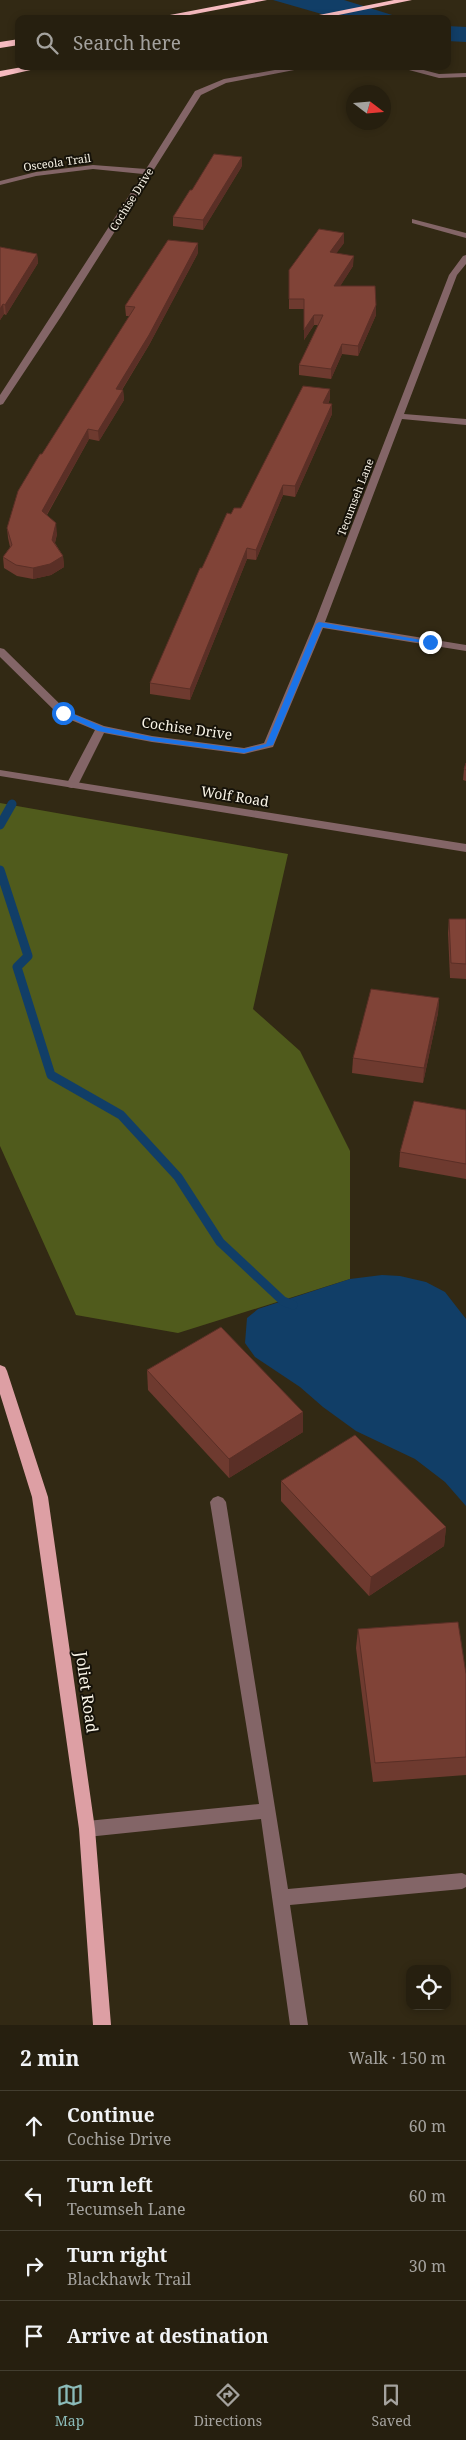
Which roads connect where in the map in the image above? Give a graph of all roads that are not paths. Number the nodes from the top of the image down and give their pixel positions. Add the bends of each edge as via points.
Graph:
1 (263, 0) edge
2 (408, 0) edge
3 (175, 15) edge
4 (324, 15) edge
5 (15, 43) edge
6 (0, 45) edge
7 (22, 70) edge
8 (288, 70) edge
9 (414, 70) edge
10 (0, 74) edge
11 (466, 75) edge
12 (148, 172) junction
13 (0, 184) edge
14 (414, 221) dead end
15 (466, 236) edge
16 (466, 258) edge
17 (0, 402) edge
18 (400, 416) junction
19 (466, 422) edge
20 (319, 624) junction
21 (466, 648) edge
22 (0, 651) edge
23 (101, 729) junction
24 (269, 745) joint
25 (0, 773) edge
26 (72, 785) junction
27 (466, 848) edge
28 (0, 1370) edge
29 (218, 1502) dead end
30 (268, 1811) junction
31 (87, 1829) junction
32 (462, 1882) dead end
33 (280, 1898) junction
34 (102, 2025) edge
35 (299, 2025) edge

1 - 3 highway
2 - 4 highway
5 - 6 highway
7 - 10 highway
8 - 12 street, Cochise Drive via 224,81 198,94
9 - 11 street via 439,76
12 - 13 street, Osceola Trail via 93,166 36,174
12 - 17 street, Cochise Drive
14 - 15 street
16 - 18 street, Tecumseh Lane via 453,275
18 - 19 street
18 - 20 street, Tecumseh Lane
20 - 21 street
20 - 24 street, Tecumseh Lane
22 - 23 street, Cochise Drive via 63,713
23 - 24 street, Cochise Drive via 244,751
23 - 26 street
25 - 26 street, Wolf Road
26 - 27 street, Wolf Road
28 - 31 main road, Joliet Road via 40,1497
29 - 30 street
30 - 31 street
30 - 33 street
31 - 34 main road, Joliet Road
32 - 33 street
33 - 35 street

